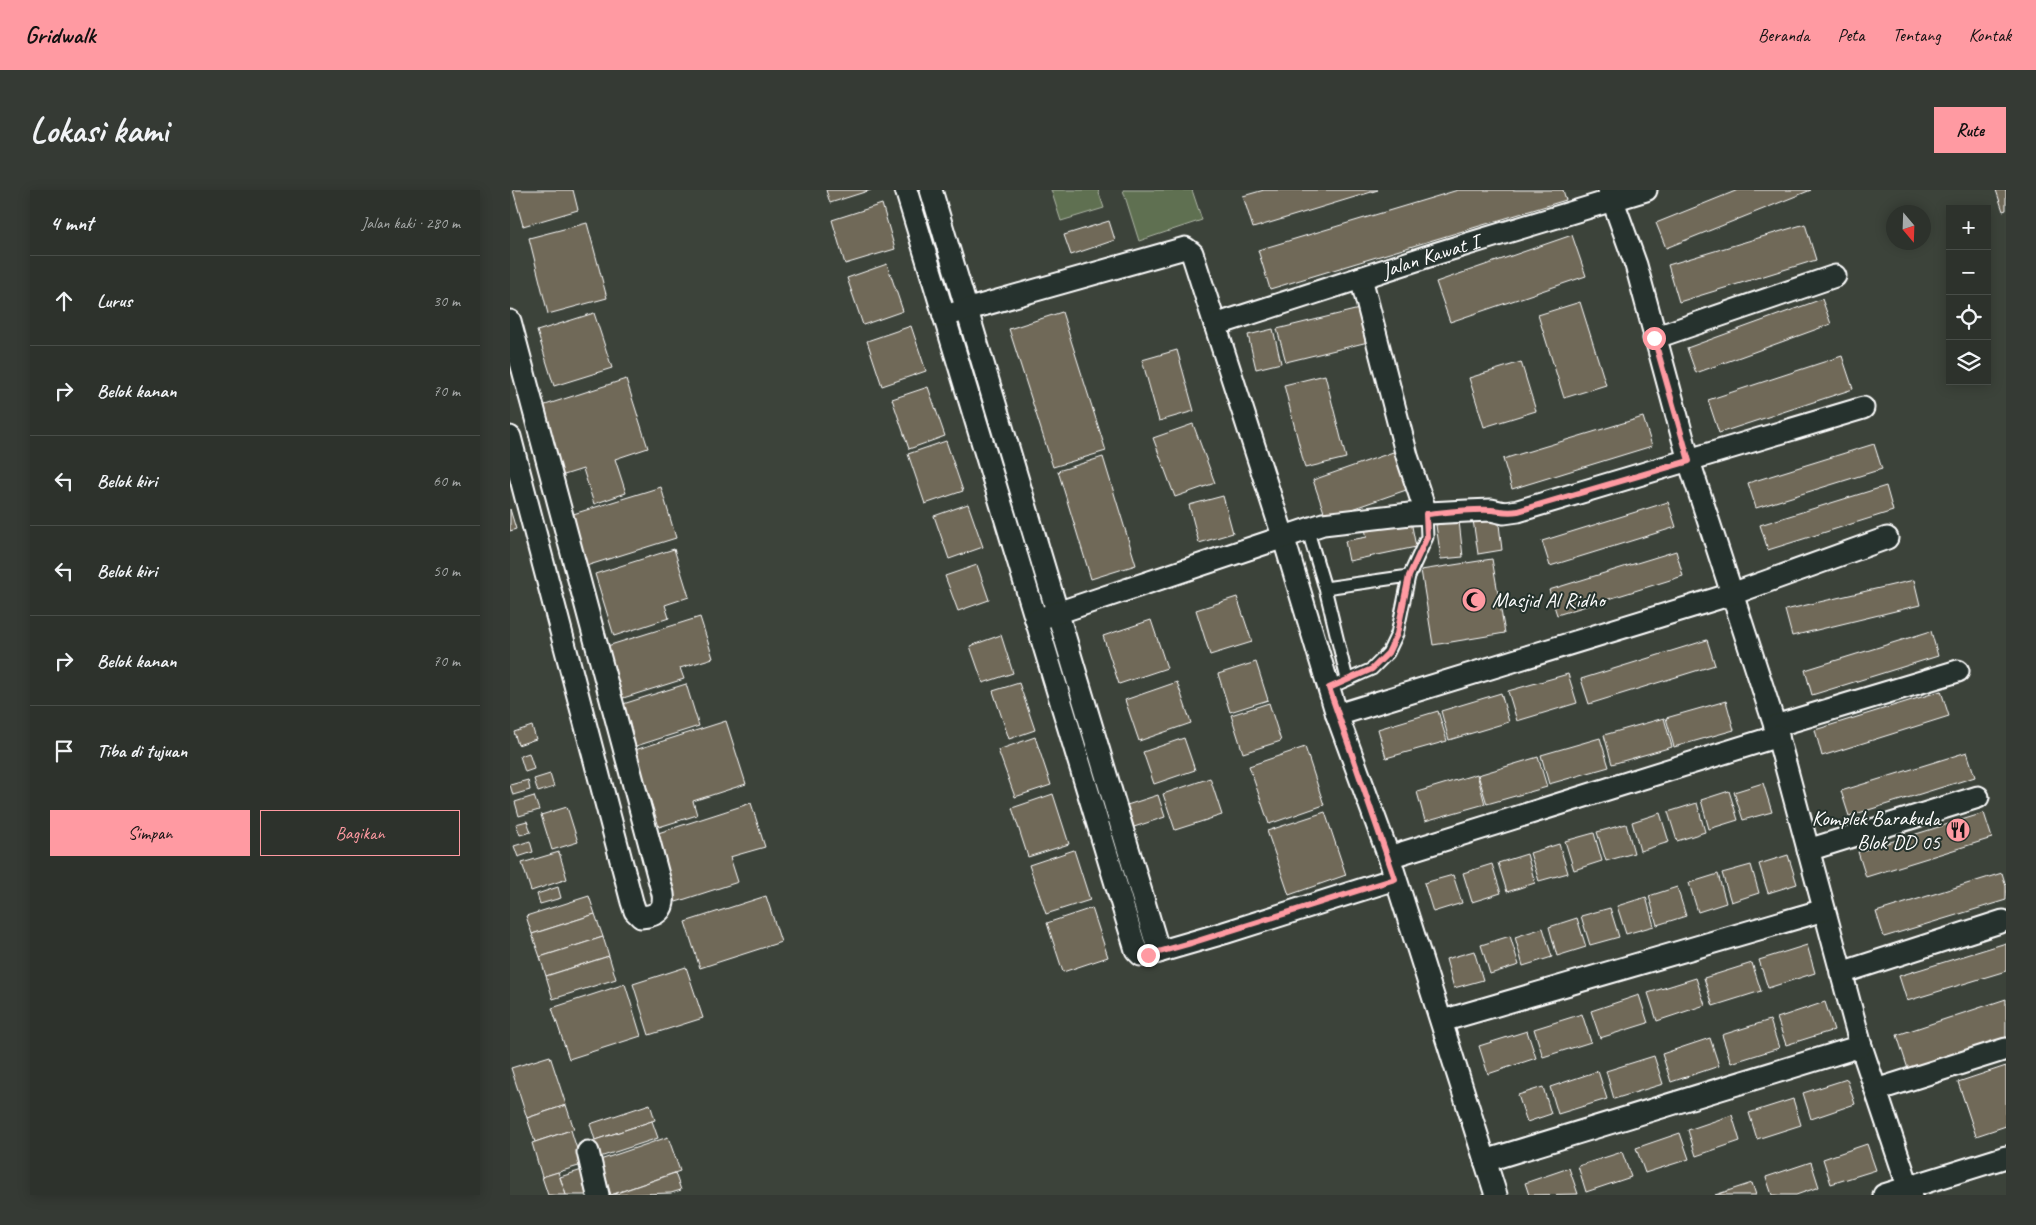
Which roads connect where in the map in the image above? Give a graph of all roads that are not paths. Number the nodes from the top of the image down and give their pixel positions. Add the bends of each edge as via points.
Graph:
1 (906, 190) edge
2 (931, 190) edge
3 (1646, 190) edge
4 (1611, 195) edge
5 (1835, 276) dead end
6 (1361, 278) junction
7 (966, 311) junction
8 (944, 316) junction
9 (510, 321) edge
10 (1215, 325) junction
11 (1654, 338) junction
12 (1863, 408) dead end
13 (510, 437) edge
14 (1689, 461) junction
15 (1426, 514) junction
16 (1307, 528) junction
17 (1283, 536) junction
18 (1887, 538) dead end
19 (571, 550) junction
20 (542, 559) junction
21 (1409, 576) junction
22 (581, 587) junction
23 (1325, 588) junction
24 (1732, 594) junction
25 (552, 596) junction
26 (1056, 612) junction
27 (1036, 620) junction
28 (1958, 670) dead end
29 (1338, 684) junction
30 (1337, 715) junction
31 (1776, 731) junction
32 (1104, 771) junction
33 (1083, 779) junction
34 (1978, 797) dead end
35 (1808, 850) junction
36 (1389, 858) junction
37 (1395, 879) junction
38 (1824, 910) junction
39 (2003, 920) dead end
40 (1159, 952) junction
41 (1841, 973) junction
42 (1442, 1021) junction
43 (1860, 1046) junction
44 (2006, 1049) edge
45 (1876, 1090) junction
46 (588, 1152) dead end
47 (2006, 1157) edge
48 (1485, 1161) junction
49 (1910, 1191) edge
50 (598, 1195) edge
51 (1496, 1195) edge
52 (1884, 1195) edge

1 - 8 street
2 - 7 street
3 - 4 street, Jalan Kawat I
4 - 6 street, Jalan Kawat I
4 - 11 street via 1636,265
5 - 11 street
6 - 10 street, Jalan Kawat I
6 - 15 street
7 - 8 street
7 - 10 street via 1185,248 1196,260
7 - 26 street
8 - 27 street
9 - 19 street
10 - 17 street
11 - 14 street
12 - 14 street
13 - 20 street
14 - 15 street via 1518,511
14 - 24 street
15 - 16 street
15 - 21 lane via 1427,537
16 - 17 street
16 - 23 lane
17 - 26 street
17 - 29 street
18 - 24 street
19 - 20 street
19 - 22 street
20 - 25 street
21 - 23 lane
21 - 29 lane via 1397,634 1388,653 1372,669
22 - 25 street
22 - 25 street via 663,894 660,911 652,916 642,917 632,902
23 - 29 lane
24 - 30 street
24 - 31 street
26 - 27 street
26 - 32 street
27 - 33 street
28 - 31 street
29 - 30 street
30 - 36 street
31 - 35 street
31 - 36 street
32 - 33 street
32 - 40 street
33 - 40 street via 1136,950 1141,955
34 - 35 street
35 - 38 street
36 - 37 street
37 - 40 street
37 - 42 street
38 - 41 street
38 - 42 street
39 - 41 street
41 - 43 street
42 - 48 street
43 - 45 street
43 - 48 street
44 - 45 street
45 - 49 street
46 - 50 street
47 - 49 street
48 - 51 street
49 - 52 street

